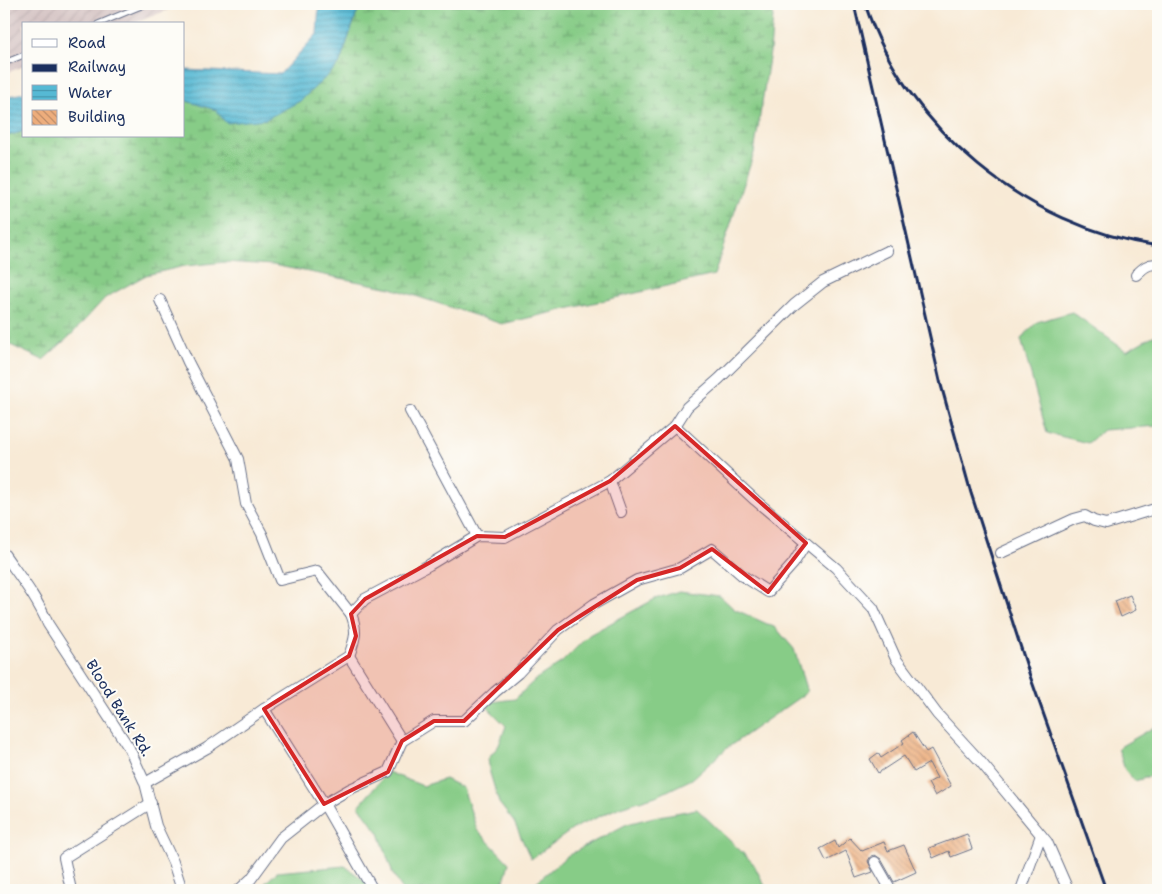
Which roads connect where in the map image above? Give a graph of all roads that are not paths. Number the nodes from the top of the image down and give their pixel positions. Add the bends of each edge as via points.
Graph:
1 (146, 4) edge
2 (103, 22) edge
3 (22, 56) edge
4 (4, 63) edge
5 (887, 251) dead end
6 (1158, 265) edge
7 (1136, 275) dead end
8 (160, 300) dead end
9 (410, 411) dead end
10 (675, 426) junction
11 (610, 481) junction
12 (1158, 508) edge
13 (621, 512) dead end
14 (477, 536) junction
15 (806, 543) junction
16 (1001, 552) dead end
17 (4, 554) edge
18 (351, 614) junction
19 (349, 656) junction
20 (264, 709) junction
21 (402, 741) junction
22 (145, 783) junction
23 (151, 803) junction
24 (324, 804) junction
25 (1041, 835) junction
26 (875, 862) dead end
27 (71, 890) edge
28 (182, 890) edge
29 (239, 890) edge
30 (373, 890) edge
31 (891, 890) edge
32 (1021, 890) edge
33 (1068, 890) edge

1 - 2 lane
3 - 4 lane
5 - 10 street via 823,282 794,305 720,380 687,407
6 - 7 street via 1143,268
8 - 18 street via 238,459 246,504 280,580 317,571
9 - 14 street
10 - 11 street
10 - 15 street
11 - 13 street
11 - 14 street via 505,537
12 - 16 street via 1106,524 1085,516 1074,519
14 - 18 street via 365,599
15 - 21 street via 793,564 768,592 743,576 712,549 680,568 637,580 594,604 558,630 518,673 464,722 434,720
15 - 25 street via 836,568 873,608 896,659 937,714
17 - 22 street, Blood Bank Rd. via 129,748
18 - 19 street via 356,636
19 - 20 street
19 - 21 street
20 - 22 street via 207,748
20 - 24 street
21 - 24 street via 388,772
22 - 23 street, Blood Bank Rd.
23 - 27 street via 64,858
23 - 28 street, Blood Bank Rd. via 156,826
24 - 29 street via 281,838
24 - 30 street
25 - 32 street
25 - 33 street
26 - 31 street

